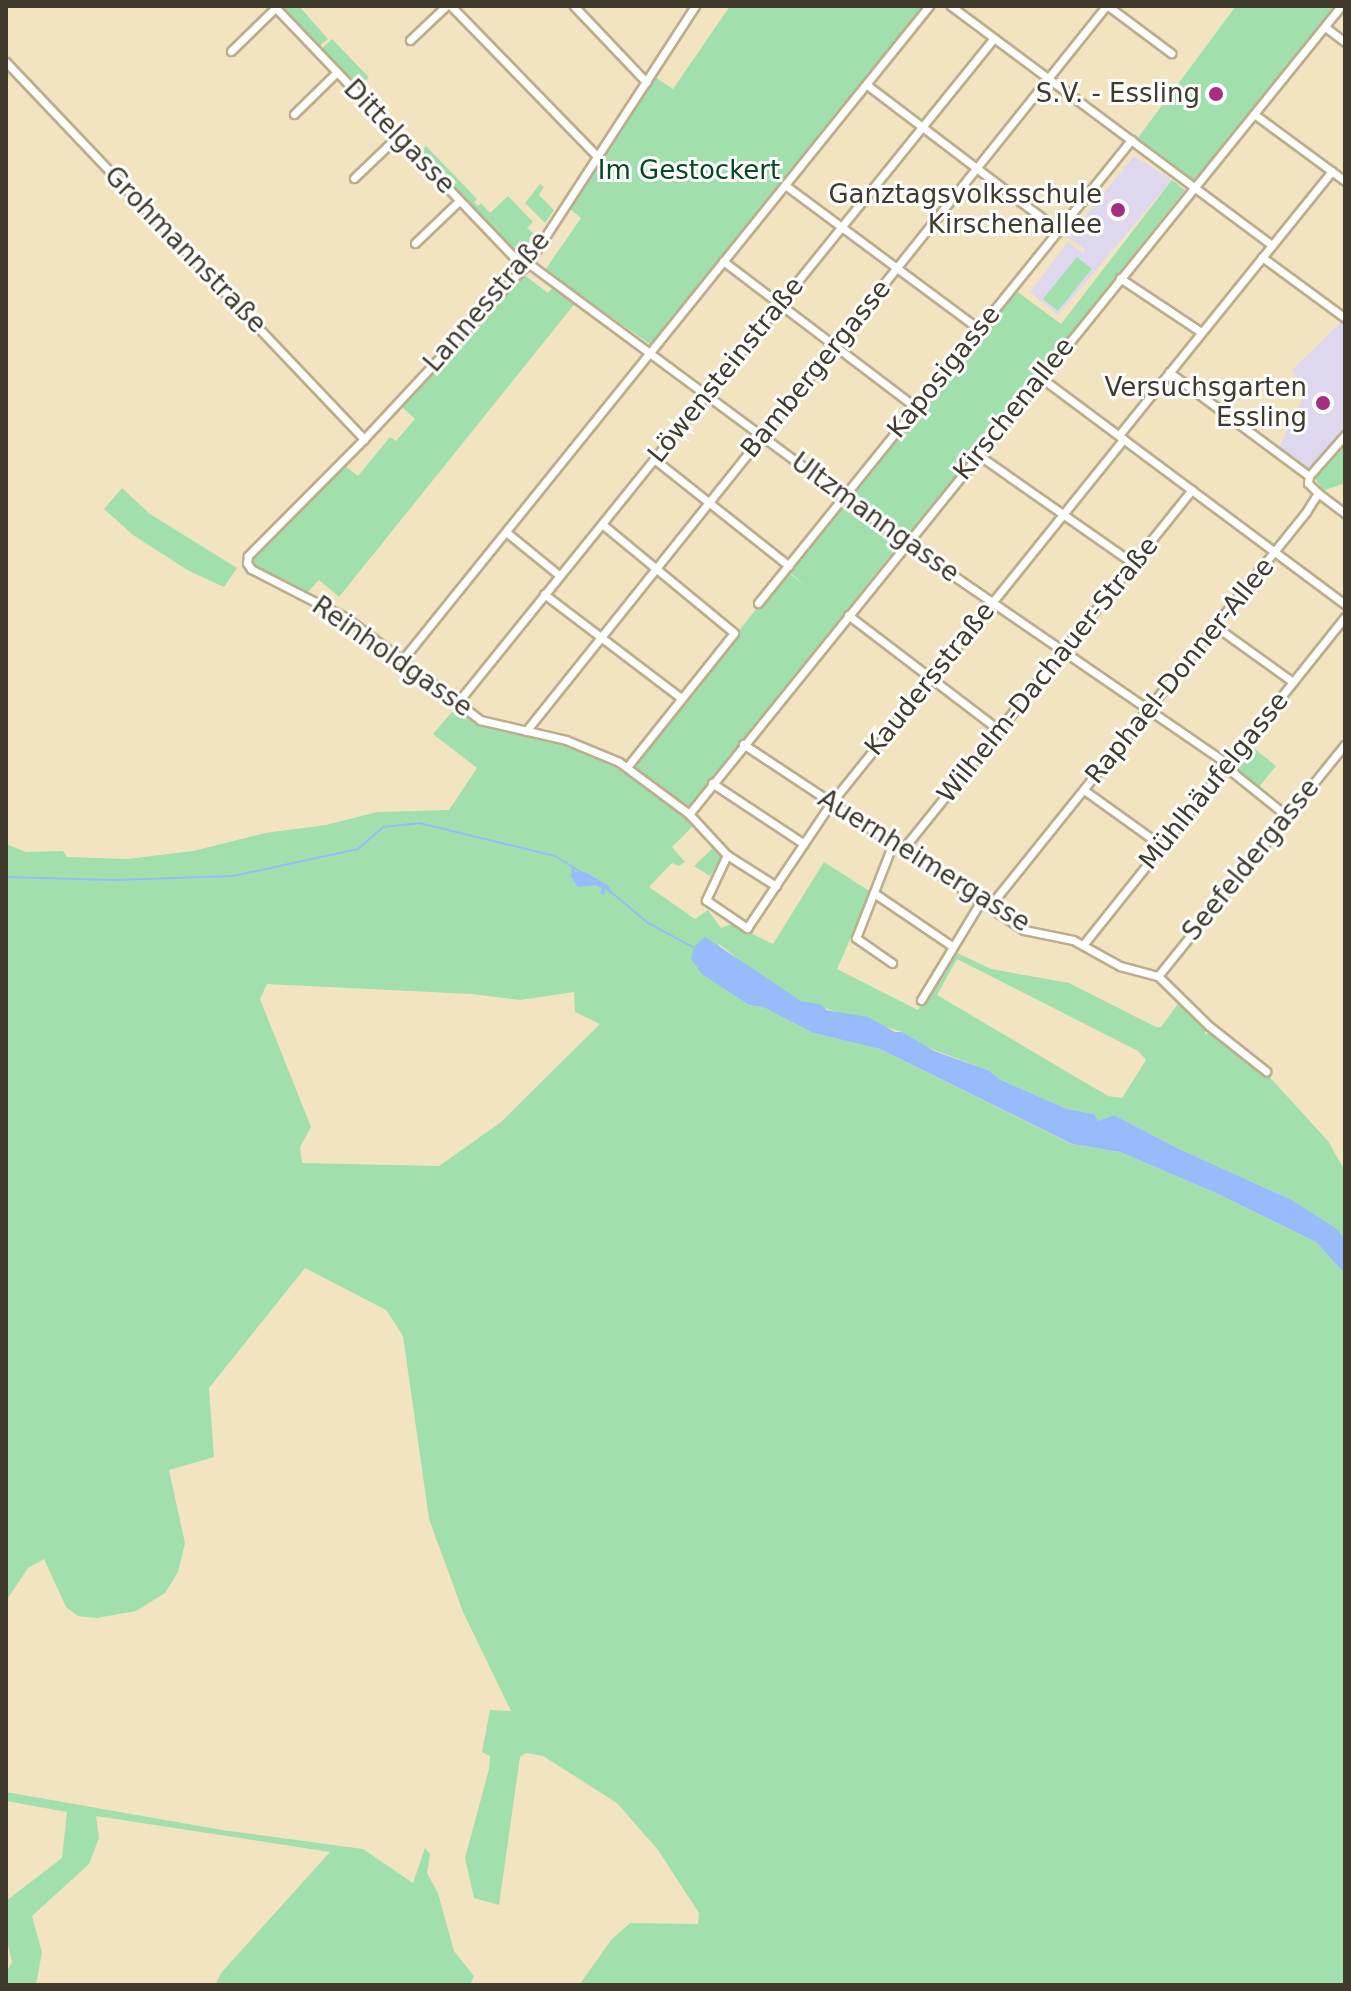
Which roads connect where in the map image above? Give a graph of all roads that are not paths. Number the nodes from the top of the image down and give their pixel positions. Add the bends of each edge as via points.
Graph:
1 (449, 6) edge
2 (574, 6) edge
3 (695, 6) edge
4 (929, 6) edge
5 (951, 6) edge
6 (1107, 6) edge
7 (1341, 6) edge
8 (274, 7) edge
9 (1325, 27) junction
10 (994, 38) junction
11 (410, 40) dead end
12 (1345, 42) edge
13 (231, 51) dead end
14 (1171, 53) dead end
15 (6, 62) edge
16 (337, 72) junction
17 (1050, 79) junction
18 (646, 82) junction
19 (867, 85) junction
20 (294, 114) dead end
21 (1254, 114) junction
22 (923, 127) junction
23 (398, 136) junction
24 (1131, 140) junction
25 (598, 157) junction
26 (978, 169) junction
27 (1332, 171) junction
28 (354, 178) dead end
29 (1345, 181) edge
30 (785, 185) junction
31 (1195, 189) junction
32 (459, 201) junction
33 (841, 227) junction
34 (1057, 229) junction
35 (415, 243) dead end
36 (1272, 245) junction
37 (1262, 257) junction
38 (723, 261) junction
39 (526, 265) junction
40 (897, 268) junction
41 (1120, 278) junction
42 (780, 303) junction
43 (1345, 318) edge
44 (979, 329) junction
45 (1201, 332) junction
46 (833, 347) junction
47 (650, 352) junction
48 (1169, 372) junction
49 (1040, 377) junction
50 (706, 393) junction
51 (915, 407) junction
52 (762, 435) junction
53 (1345, 435) edge
54 (1122, 437) junction
55 (364, 439) junction
56 (977, 454) junction
57 (654, 459) junction
58 (1309, 476) junction
59 (1192, 490) junction
60 (1318, 493) junction
61 (845, 497) junction
62 (708, 502) junction
63 (1345, 513) edge
64 (1063, 515) junction
65 (602, 524) junction
66 (506, 532) junction
67 (906, 543) junction
68 (1276, 552) junction
69 (1134, 564) junction
70 (789, 566) junction
71 (655, 568) junction
72 (251, 569) joint
73 (559, 575) junction
74 (544, 594) junction
75 (993, 602) junction
76 (758, 603) dead end
77 (1345, 604) edge
78 (848, 615) junction
79 (1345, 617) edge
80 (1215, 626) junction
81 (600, 636) junction
82 (1064, 651) junction
83 (403, 659) junction
84 (930, 678) junction
85 (1293, 682) junction
86 (681, 698) junction
87 (458, 702) junction
88 (1149, 709) junction
89 (999, 730) junction
90 (526, 731) junction
91 (743, 744) junction
92 (1345, 744) edge
93 (1227, 766) junction
94 (627, 767) junction
95 (712, 783) junction
96 (1084, 790) junction
97 (831, 803) junction
98 (689, 814) junction
99 (1287, 816) junction
100 (893, 843) junction
101 (804, 844) junction
102 (1162, 846) junction
103 (903, 849) junction
104 (727, 855) junction
105 (776, 886) junction
106 (874, 893) junction
107 (981, 901) junction
108 (989, 907) junction
109 (1083, 945) junction
110 (952, 946) junction
111 (892, 963) dead end
112 (1158, 976) junction
113 (921, 1000) dead end
114 (1266, 1071) dead end

1 - 11 street
1 - 25 street
2 - 18 street
3 - 18 street, Lannesstraße
4 - 19 street
5 - 10 street
6 - 14 street
6 - 17 street, Bambergergasse
7 - 9 street, Kirschenallee
8 - 13 street
8 - 16 street, Dittelgasse
9 - 12 street
9 - 21 street, Kirschenallee
10 - 17 street
10 - 22 street, Löwensteinstraße
15 - 55 street, Grohmannstraße
16 - 20 street
16 - 23 street, Dittelgasse
17 - 24 street
17 - 26 street, Bambergergasse
18 - 25 street, Lannesstraße
19 - 22 street
19 - 30 street
21 - 27 street
21 - 31 street, Kirschenallee
22 - 26 street
22 - 33 street, Löwensteinstraße
23 - 28 street
23 - 32 street, Dittelgasse
24 - 31 street
24 - 34 street, Kaposigasse
25 - 39 street, Lannesstraße
26 - 34 street
26 - 40 street, Bambergergasse
27 - 29 street
27 - 36 street, Kaudersstraße
30 - 33 street
30 - 38 street
31 - 36 street
31 - 41 street, Kirschenallee
32 - 35 street
32 - 39 street, Dittelgasse
33 - 40 street
33 - 42 street, Löwensteinstraße
34 - 44 street, Kaposigasse
36 - 37 street, Kaudersstraße
37 - 43 street
37 - 45 street, Kaudersstraße
38 - 42 street
38 - 47 street
39 - 47 street, Ultzmanngasse
39 - 55 street, Lannesstraße
40 - 44 street
40 - 46 street, Bambergergasse
41 - 45 street
41 - 49 street, Kirschenallee
42 - 46 street
42 - 50 street, Löwensteinstraße
44 - 51 street, Kaposigasse
45 - 48 street, Kaudersstraße
46 - 51 street
46 - 52 street, Bambergergasse
47 - 50 street, Ultzmanngasse
47 - 66 street
48 - 54 street, Kaudersstraße
48 - 58 street
49 - 54 street
49 - 56 street, Kirschenallee
50 - 52 street, Ultzmanngasse
50 - 57 street, Löwensteinstraße
51 - 61 street, Kaposigasse
52 - 61 street, Ultzmanngasse
52 - 62 street, Bambergergasse
53 - 58 street
54 - 59 street
54 - 64 street, Kaudersstraße
55 - 72 street, Lannesstraße via 248,556
56 - 64 street
56 - 67 street, Kirschenallee
57 - 62 street
57 - 65 street, Löwensteinstraße
58 - 60 street via 1308,483
59 - 68 street
59 - 69 street, Wilhelm-Dachauer-Straße
60 - 63 street
60 - 68 street, Raphael-Donner-Allee
61 - 67 street, Ultzmanngasse
61 - 70 street, Kaposigasse
62 - 70 street
62 - 71 street, Bambergergasse
64 - 69 street
64 - 75 street, Kaudersstraße
65 - 71 street
65 - 73 street, Löwensteinstraße
66 - 73 street
66 - 83 street
67 - 75 street, Ultzmanngasse
67 - 78 street, Kirschenallee
68 - 77 street
68 - 80 street, Raphael-Donner-Allee
69 - 82 street, Wilhelm-Dachauer-Straße
70 - 76 street, Kaposigasse
71 - 81 street, Bambergergasse
71 - 86 street via 734,633
72 - 83 street, Reinholdgasse via 333,609
73 - 74 street, Löwensteinstraße
74 - 81 street
74 - 87 street, Löwensteinstraße
75 - 82 street, Ultzmanngasse
75 - 84 street, Kaudersstraße
78 - 84 street
78 - 91 street, Kirschenallee
79 - 85 street, Mühlhäufelgasse
80 - 85 street
80 - 88 street, Raphael-Donner-Allee
81 - 86 street
81 - 90 street, Bambergergasse
82 - 88 street, Ultzmanngasse
82 - 89 street, Wilhelm-Dachauer-Straße
83 - 87 street, Reinholdgasse
84 - 89 street
84 - 97 street, Kaudersstraße
85 - 93 street, Mühlhäufelgasse
86 - 94 street
87 - 90 street, Reinholdgasse via 480,720
88 - 93 street, Ultzmanngasse
88 - 96 street, Raphael-Donner-Allee
89 - 103 street, Wilhelm-Dachauer-Straße
90 - 94 street, Reinholdgasse via 566,740
91 - 95 street, Kirschenallee
91 - 97 street, Auernheimergasse
92 - 99 street, Seefeldergasse
93 - 99 street, Ultzmanngasse
93 - 102 street, Mühlhäufelgasse
94 - 98 street, Reinholdgasse
95 - 98 street, Kirschenallee
95 - 101 street
96 - 102 street
96 - 108 street, Raphael-Donner-Allee
97 - 100 street, Auernheimergasse
97 - 101 street, Kaudersstraße
98 - 104 street, Reinholdgasse
99 - 112 street, Seefeldergasse
100 - 103 street, Auernheimergasse
100 - 106 street
101 - 105 street, Kaudersstraße
102 - 109 street, Mühlhäufelgasse
103 - 107 street, Auernheimergasse
104 - 105 street, Reinholdgasse
104 - 105 street, Kaudersstraße via 706,900 747,928
106 - 110 street
106 - 111 street via 856,938
107 - 108 street, Auernheimergasse
107 - 110 street
108 - 109 street, Auernheimergasse via 1024,930
109 - 112 street, Auernheimergasse via 1120,966
110 - 113 street
112 - 114 street, Auernheimergasse

